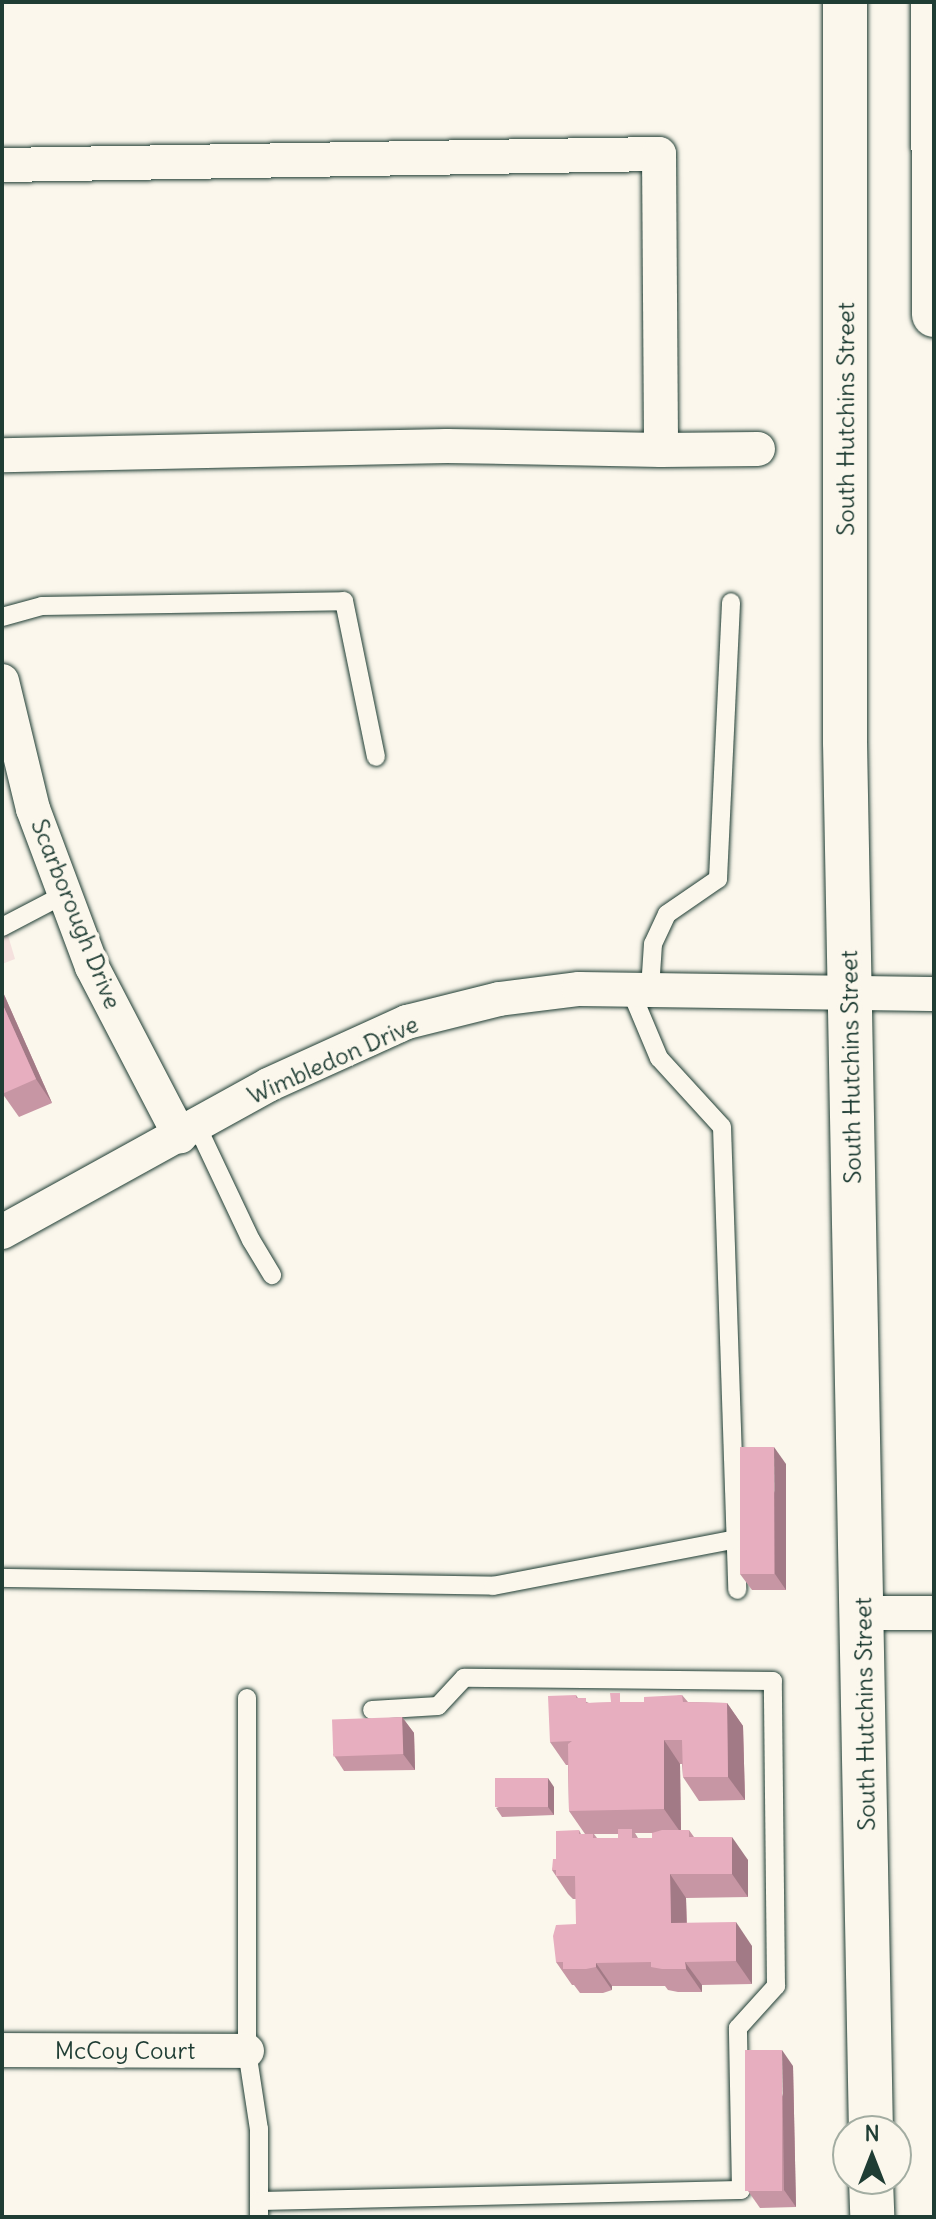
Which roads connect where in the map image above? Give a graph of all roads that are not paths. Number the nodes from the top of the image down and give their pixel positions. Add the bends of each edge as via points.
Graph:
1 (845, 2) edge
2 (933, 2) edge
3 (2, 165) edge
4 (934, 315) edge
5 (758, 449) dead end
6 (661, 450) junction
7 (2, 455) edge
8 (731, 602) dead end
9 (2, 617) edge
10 (2, 681) edge
11 (376, 757) dead end
12 (65, 894) junction
13 (2, 927) edge
14 (640, 989) junction
15 (849, 992) junction
16 (934, 994) edge
17 (189, 1131) junction
18 (2, 1232) edge
19 (272, 1275) dead end
20 (736, 1539) junction
21 (2, 1578) edge
22 (737, 1590) edge
23 (863, 1613) junction
24 (934, 1613) edge
25 (247, 1698) dead end
26 (372, 1710) dead end
27 (2, 2050) edge
28 (247, 2051) junction
29 (871, 2115) edge
30 (871, 2195) edge
31 (259, 2209) edge
32 (872, 2217) edge

1 - 15 main road, South Hutchins Street
2 - 4 main road
3 - 6 street via 659,154
5 - 6 street
6 - 7 street via 447,446
8 - 14 lane via 718,879 667,914
9 - 11 lane via 42,606 344,601
10 - 12 street, Scarborough Drive via 33,809
12 - 13 lane
12 - 17 street, Scarborough Drive via 92,967
14 - 15 street, Wimbledon Drive
14 - 17 street, Wimbledon Drive via 579,989 499,999 407,1022 268,1085
14 - 20 lane via 659,1058 722,1127
15 - 16 street, Wimbledon Drive
15 - 23 main road, South Hutchins Street
17 - 18 street, Wimbledon Drive
17 - 19 lane
20 - 21 lane via 493,1586
20 - 22 lane
23 - 24 street
23 - 29 main road, South Hutchins Street
25 - 28 lane
26 - 31 lane via 438,1706 464,1678 773,1681 776,1986 738,2028 741,2190
27 - 28 street, McCoy Court
28 - 31 lane via 259,2129
30 - 32 main road

